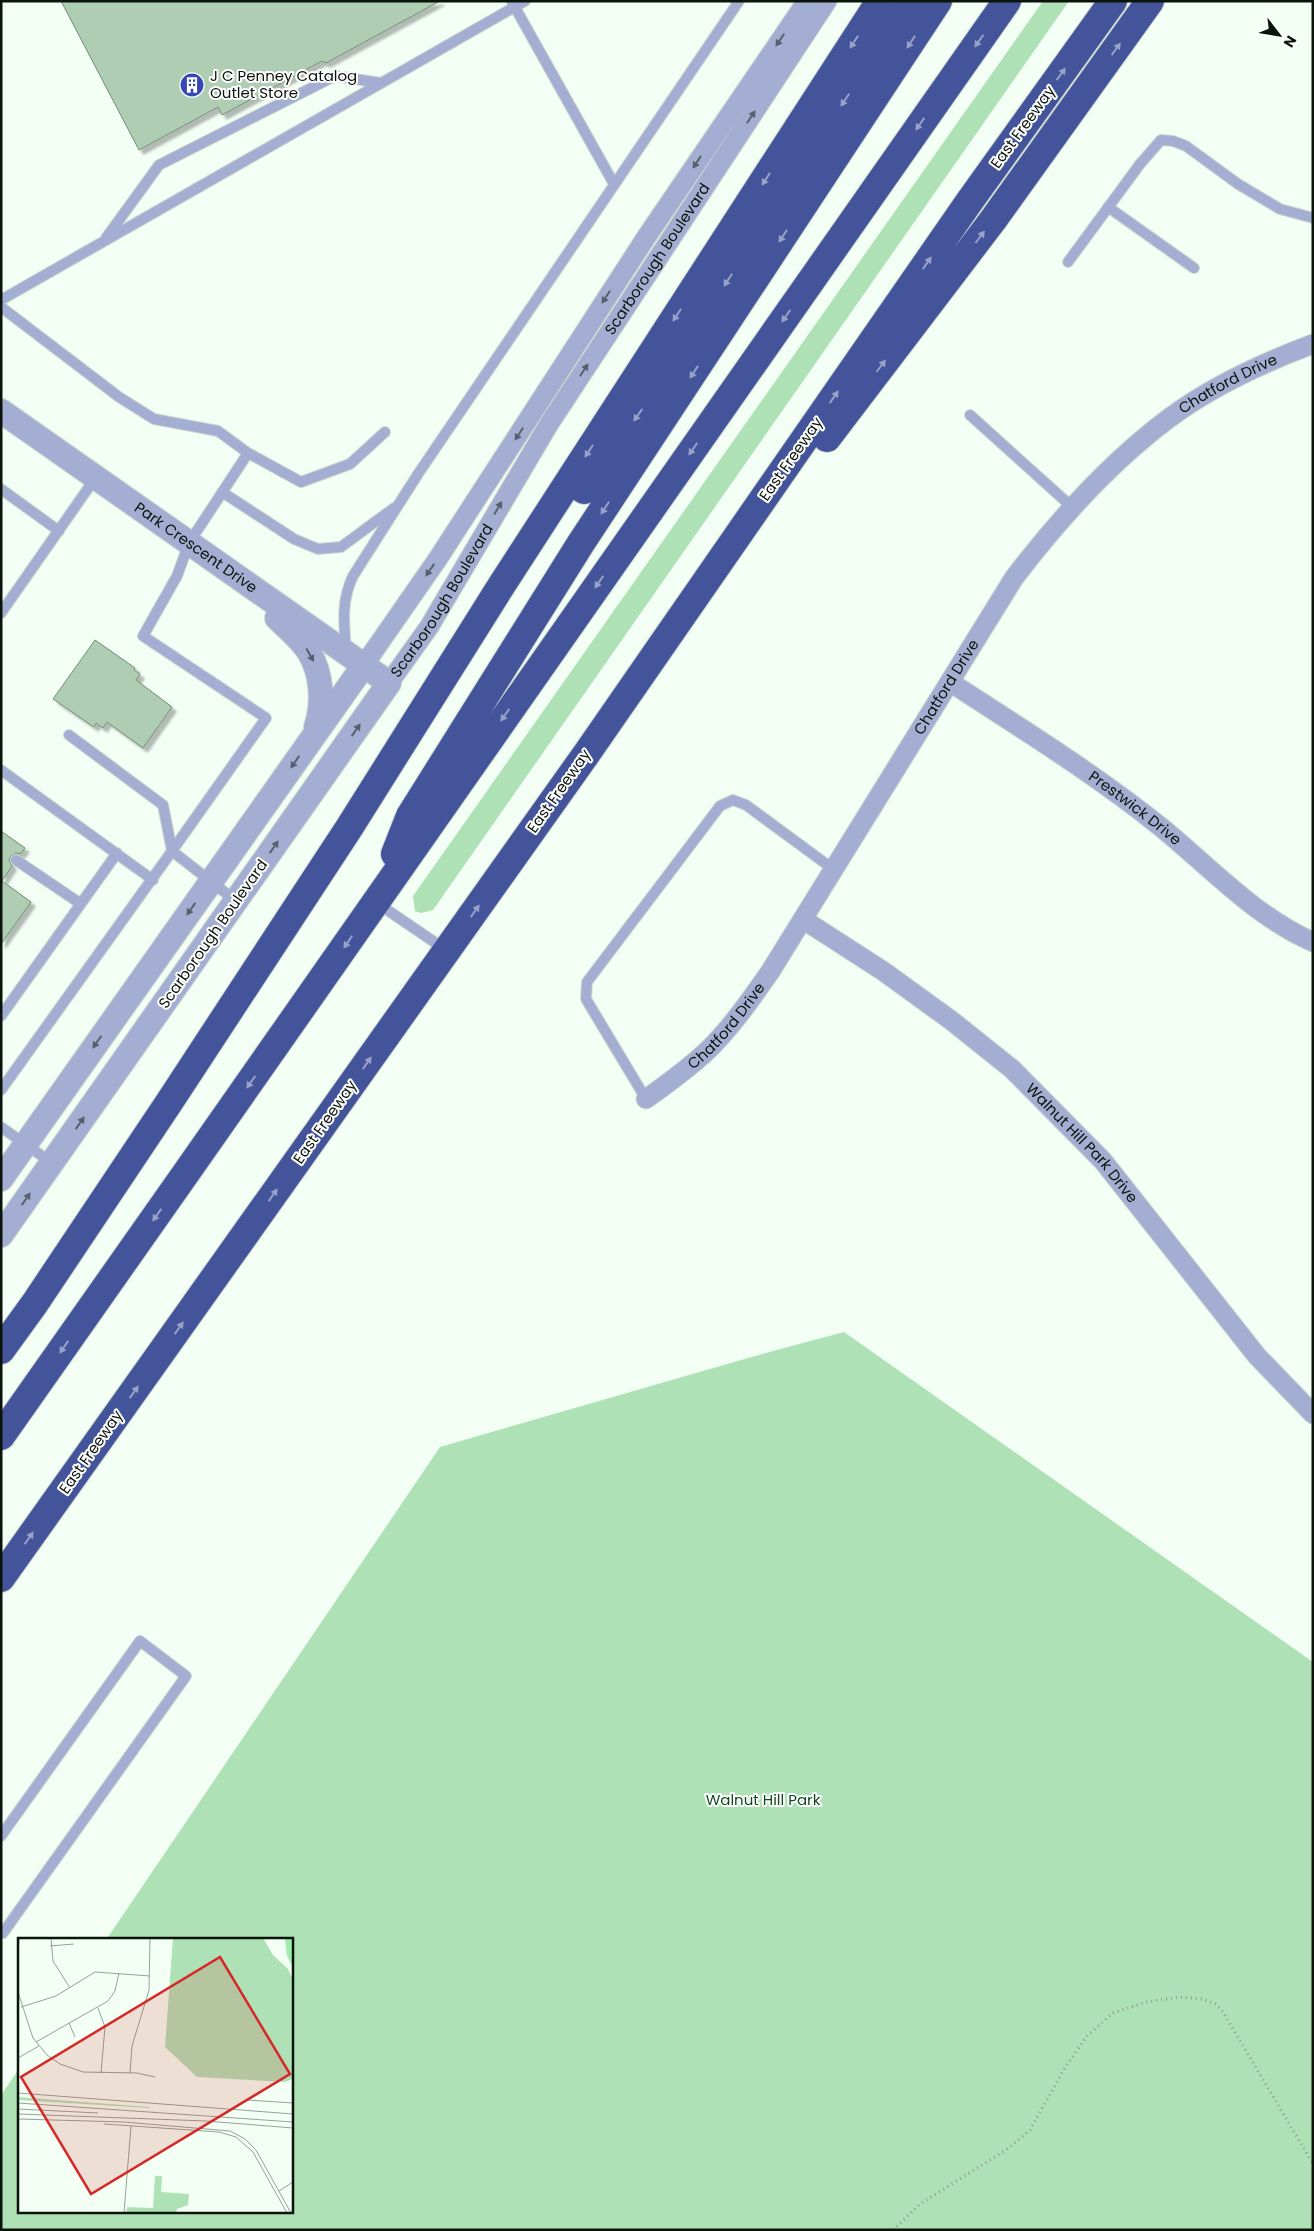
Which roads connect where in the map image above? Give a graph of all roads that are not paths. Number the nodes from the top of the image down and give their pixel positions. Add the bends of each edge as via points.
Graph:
1 (525, 1) edge
2 (740, 1) edge
3 (806, 1) edge
4 (826, 1) edge
5 (880, 1) edge
6 (912, 1) edge
7 (938, 1) edge
8 (1007, 1) edge
9 (1112, 1) edge
10 (514, 4) edge
11 (1147, 8) edge
12 (381, 84) junction
13 (614, 184) junction
14 (1108, 207) junction
15 (1313, 218) edge
16 (104, 242) junction
17 (1068, 262) dead end
18 (1194, 268) dead end
19 (1, 300) edge
20 (1, 307) edge
21 (1313, 344) edge
22 (1, 411) edge
23 (970, 415) dead end
24 (385, 432) dead end
25 (248, 453) junction
26 (96, 477) junction
27 (1, 489) edge
28 (222, 492) junction
29 (401, 504) junction
30 (1072, 507) junction
31 (60, 532) junction
32 (189, 543) junction
33 (228, 570) junction
34 (1, 613) edge
35 (355, 659) junction
36 (950, 682) junction
37 (390, 683) junction
38 (69, 735) dead end
39 (314, 735) junction
40 (587, 753) junction
41 (389, 763) junction
42 (1, 770) edge
43 (172, 851) junction
44 (116, 854) junction
45 (16, 860) dead end
46 (833, 869) junction
47 (152, 880) junction
48 (210, 882) junction
49 (236, 901) junction
50 (375, 901) junction
51 (80, 904) junction
52 (804, 920) junction
53 (1313, 942) edge
54 (446, 950) junction
55 (1, 1016) edge
56 (1, 1090) edge
57 (646, 1099) joint
58 (1, 1127) edge
59 (25, 1144) junction
60 (52, 1163) junction
61 (1, 1179) edge
62 (1, 1235) edge
63 (1, 1350) edge
64 (1313, 1414) edge
65 (1, 1436) edge
66 (1, 1578) edge
67 (1, 1836) edge
68 (1, 1932) edge

1 - 10 lane
2 - 13 lane
3 -> 35 street, Scarborough Boulevard via 647,236 437,560
37 -> 4 street, Scarborough Boulevard via 429,627 549,424
5 -> 41 highway
6 -> 41 highway via 671,369
7 -> 50 highway via 581,543 410,816
8 -> 50 highway
40 -> 9 highway, East Freeway
10 - 12 lane
10 - 13 lane
40 -> 11 highway via 993,220
12 - 16 lane
12 - 16 lane via 335,76 159,165
13 - 29 lane
14 - 15 lane via 1160,140 1173,140 1280,209
14 - 17 lane
14 - 18 lane
16 - 19 lane
20 - 25 lane via 119,397 154,419 218,431
21 - 30 street, Chatford Drive via 1227,383 1169,418 1127,453
22 - 26 street, Park Crescent Drive
23 - 30 lane
24 - 25 lane via 350,464 301,482
25 - 28 lane
26 - 31 lane
26 - 32 street, Park Crescent Drive
27 - 31 lane
28 - 29 lane via 294,539 318,549 341,547
28 - 32 lane
29 - 35 lane via 347,590 343,612
30 - 36 street, Chatford Drive via 1014,578
31 - 34 lane
32 - 33 street, Park Crescent Drive
32 - 43 lane via 177,576 142,636 266,718
33 - 35 street, Park Crescent Drive
33 -> 39 street via 309,652 318,674 321,695
35 - 37 street, Park Crescent Drive
35 - 39 street, Scarborough Boulevard
36 - 46 street, Chatford Drive
36 - 53 street, Prestwick Drive via 1097,778 1232,890 1270,918
49 -> 37 street, Scarborough Boulevard
38 - 43 lane via 163,805
39 -> 48 street, Scarborough Boulevard
54 -> 40 highway, East Freeway
41 - 63 highway via 170,1101
42 - 44 lane
43 - 47 lane
43 - 48 lane
44 - 47 lane
44 - 51 lane
45 - 51 lane
46 - 52 street, Chatford Drive
46 - 57 lane via 746,805 733,800 720,806 587,982 586,999
47 - 56 lane
48 - 49 lane
48 -> 59 street, Scarborough Boulevard
60 -> 49 street, Scarborough Boulevard
50 - 54 lane
50 -> 65 highway
51 - 55 lane
52 - 57 street, Chatford Drive via 741,1012 714,1044 678,1077
52 - 64 street, Walnut Hill Park Drive via 883,971 1012,1069 1103,1161 1257,1356
66 -> 54 highway, East Freeway
58 - 59 lane
59 - 60 lane
59 - 61 street, Scarborough Boulevard
62 -> 60 street, Scarborough Boulevard
67 - 68 lane via 140,1641 186,1676

